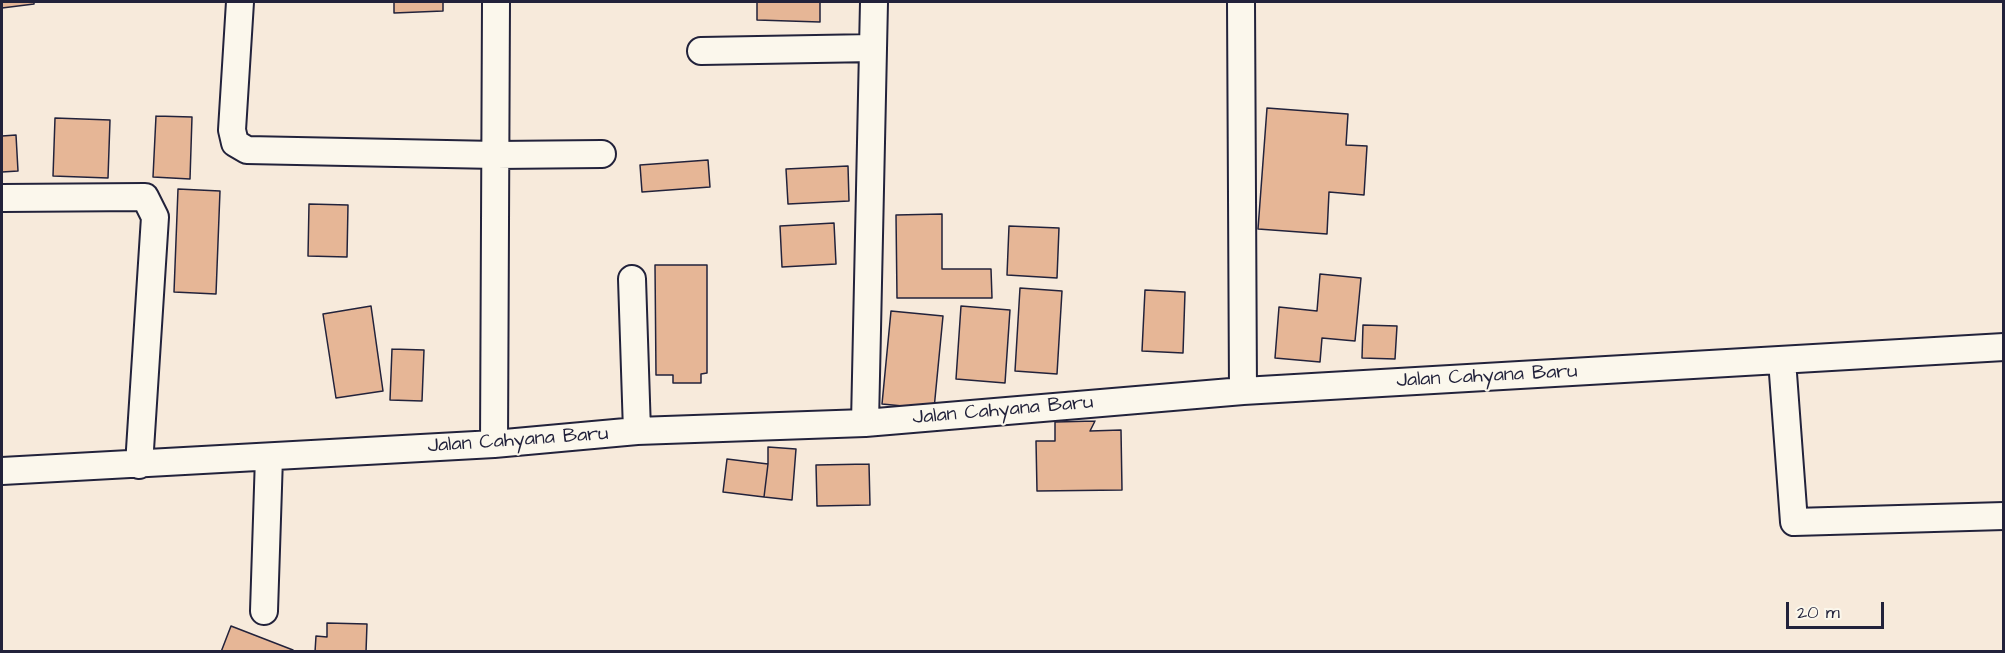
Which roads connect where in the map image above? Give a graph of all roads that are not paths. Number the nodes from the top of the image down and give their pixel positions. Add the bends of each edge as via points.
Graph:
1 (240, 2) edge
2 (496, 2) edge
3 (874, 2) edge
4 (881, 2) edge
5 (1241, 2) edge
6 (873, 48) junction
7 (701, 51) dead end
8 (602, 154) dead end
9 (496, 155) junction
10 (2, 198) edge
11 (632, 279) dead end
12 (2004, 347) edge
13 (1782, 360) junction
14 (1243, 391) junction
15 (865, 423) junction
16 (637, 431) junction
17 (494, 444) junction
18 (269, 457) junction
19 (139, 465) junction
20 (2, 471) edge
21 (2004, 516) edge
22 (264, 611) dead end

1 - 9 street via 231,130 235,143 248,150
2 - 9 street
3 - 4 street
3 - 6 street
5 - 14 street
6 - 7 street
6 - 15 street
8 - 9 street
9 - 17 street
10 - 19 street via 145,197 154,217
11 - 16 street
12 - 13 street, Jalan Cahyana Baru
13 - 14 street, Jalan Cahyana Baru
13 - 21 street via 1794,522
14 - 15 street, Jalan Cahyana Baru
15 - 16 street, Jalan Cahyana Baru
16 - 17 street, Jalan Cahyana Baru
17 - 18 street, Jalan Cahyana Baru
18 - 19 street, Jalan Cahyana Baru
18 - 22 street
19 - 20 street, Jalan Cahyana Baru

